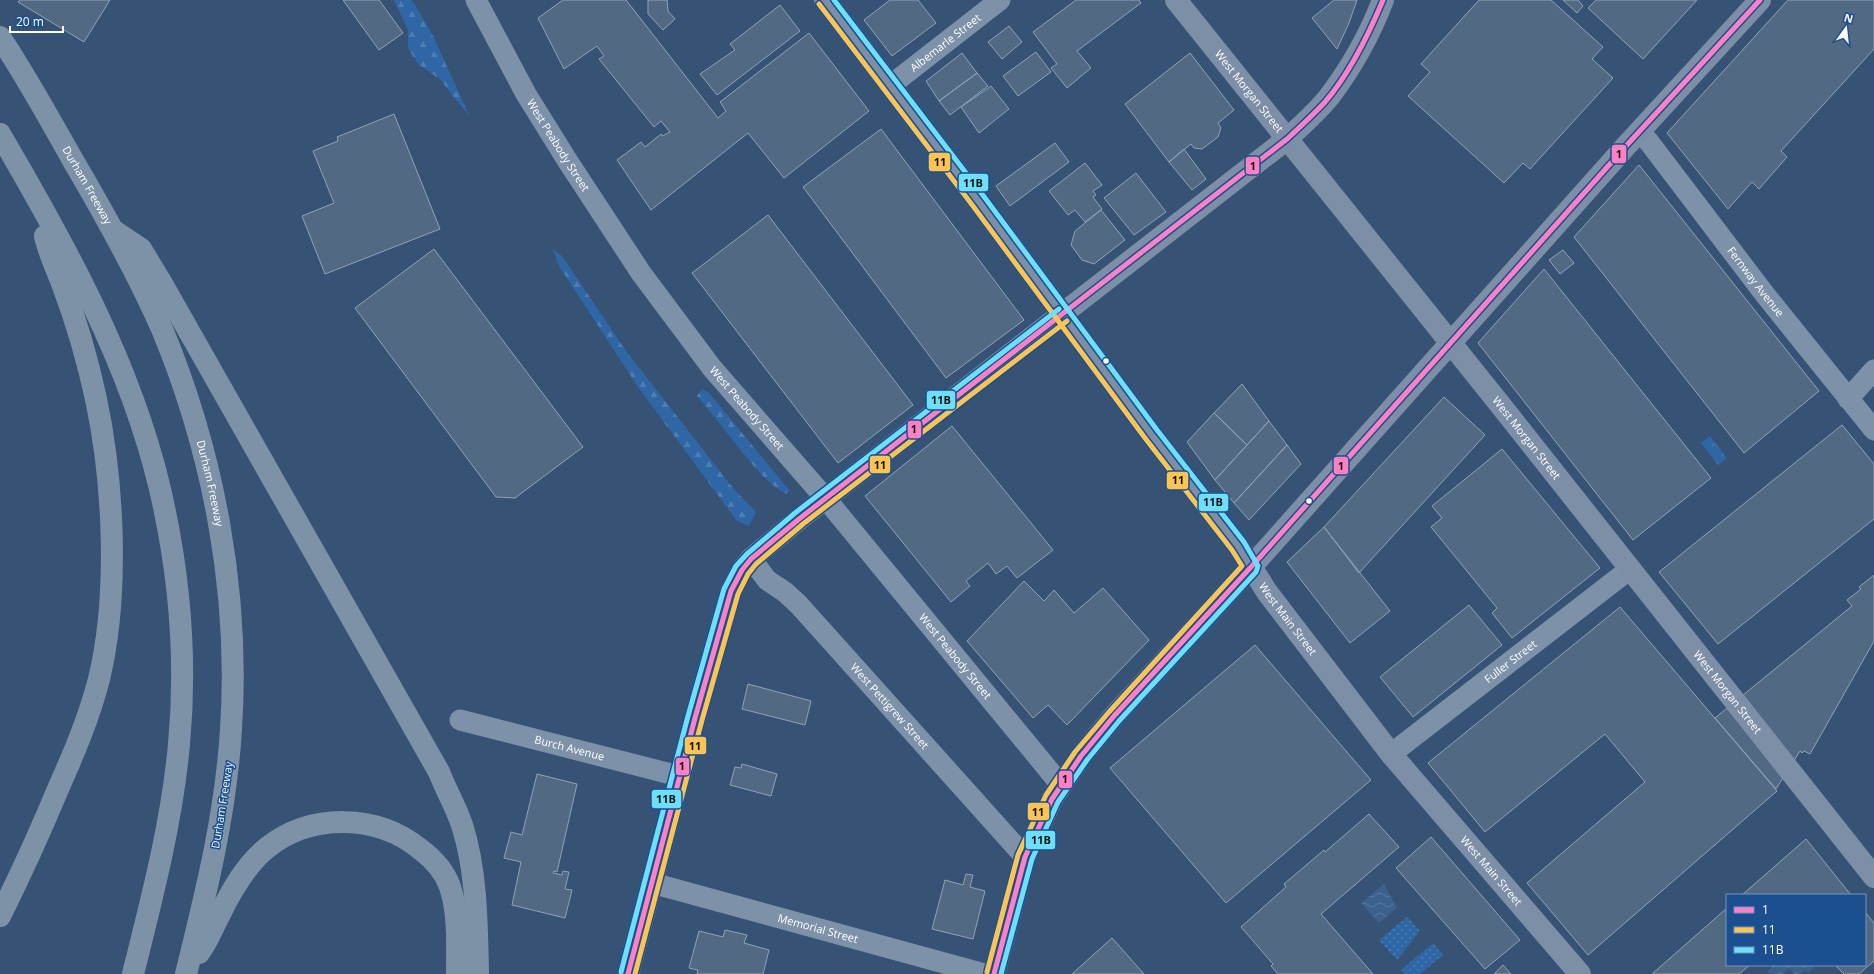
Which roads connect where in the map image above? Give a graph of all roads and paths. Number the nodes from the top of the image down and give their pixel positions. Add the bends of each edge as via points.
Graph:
1 (476, 0) edge
2 (825, 0) edge
3 (1000, 0) edge
4 (1176, 0) edge
5 (1383, 0) edge
6 (1760, 0) edge
7 (0, 37) edge
8 (891, 85) junction
9 (1640, 132) junction
10 (0, 134) edge
11 (1287, 139) junction
12 (38, 200) junction
13 (114, 231) junction
14 (1063, 315) junction
15 (1450, 342) junction
16 (1874, 370) edge
17 (1848, 399) junction
18 (1874, 430) edge
19 (826, 499) junction
20 (751, 560) junction
21 (1251, 567) junction
22 (1630, 569) junction
23 (460, 720) dead end
24 (1391, 754) junction
25 (680, 776) junction
26 (1061, 785) junction
27 (1025, 857) junction
28 (1874, 877) edge
29 (652, 883) junction
30 (0, 916) edge
31 (187, 971) edge
32 (134, 974) edge
33 (457, 974) edge
34 (478, 974) edge
35 (628, 974) edge
36 (984, 974) edge
37 (994, 974) edge
38 (1580, 974) edge

1 - 19 street, West Peabody Street via 526,94 626,252 712,368
2 - 8 main road, West Main Street
3 - 8 street, Albemarle Street
4 - 11 main road, West Morgan Street
5 - 11 main road via 1364,42 1337,86
6 - 9 main road
7 - 13 highway, Durham Freeway
8 - 14 main road, West Main Street
9 - 15 main road
9 - 17 street, Fernway Avenue
10 - 12 highway
11 - 14 main road
11 - 15 main road, West Morgan Street
12 - 30 highway via 48,249 64,287 96,399 104,448 110,521 110,607 99,678 79,741 28,859
12 - 32 highway via 82,283 131,396 160,488 177,592 182,687 180,742 168,824
13 - 31 highway, Durham Freeway via 162,329 191,408 214,498 230,601 233,698 229,762 216,847
13 - 34 highway via 141,248 439,772 462,826 471,865
14 - 19 main road
14 - 21 main road, West Main Street via 1238,546
15 - 21 main road
15 - 22 main road, West Morgan Street
16 - 17 street
17 - 18 street, Fernway Avenue
19 - 20 main road
19 - 26 street, West Peabody Street
20 - 25 main road via 742,570 731,591
20 - 27 street, West Pettigrew Street via 767,580 799,605
21 - 24 main road, West Main Street via 1267,592
21 - 26 main road via 1114,716
22 - 24 street, Fuller Street
22 - 28 main road, West Morgan Street
23 - 25 street, Burch Avenue
24 - 38 main road, West Main Street
25 - 29 main road
26 - 27 main road via 1040,822
27 - 37 main road
29 - 35 main road
29 - 36 street, Memorial Street
31 - 33 highway via 208,940 246,870 267,848 303,828 329,822 352,822 376,825 412,842 440,868 450,886 454,906 457,928

